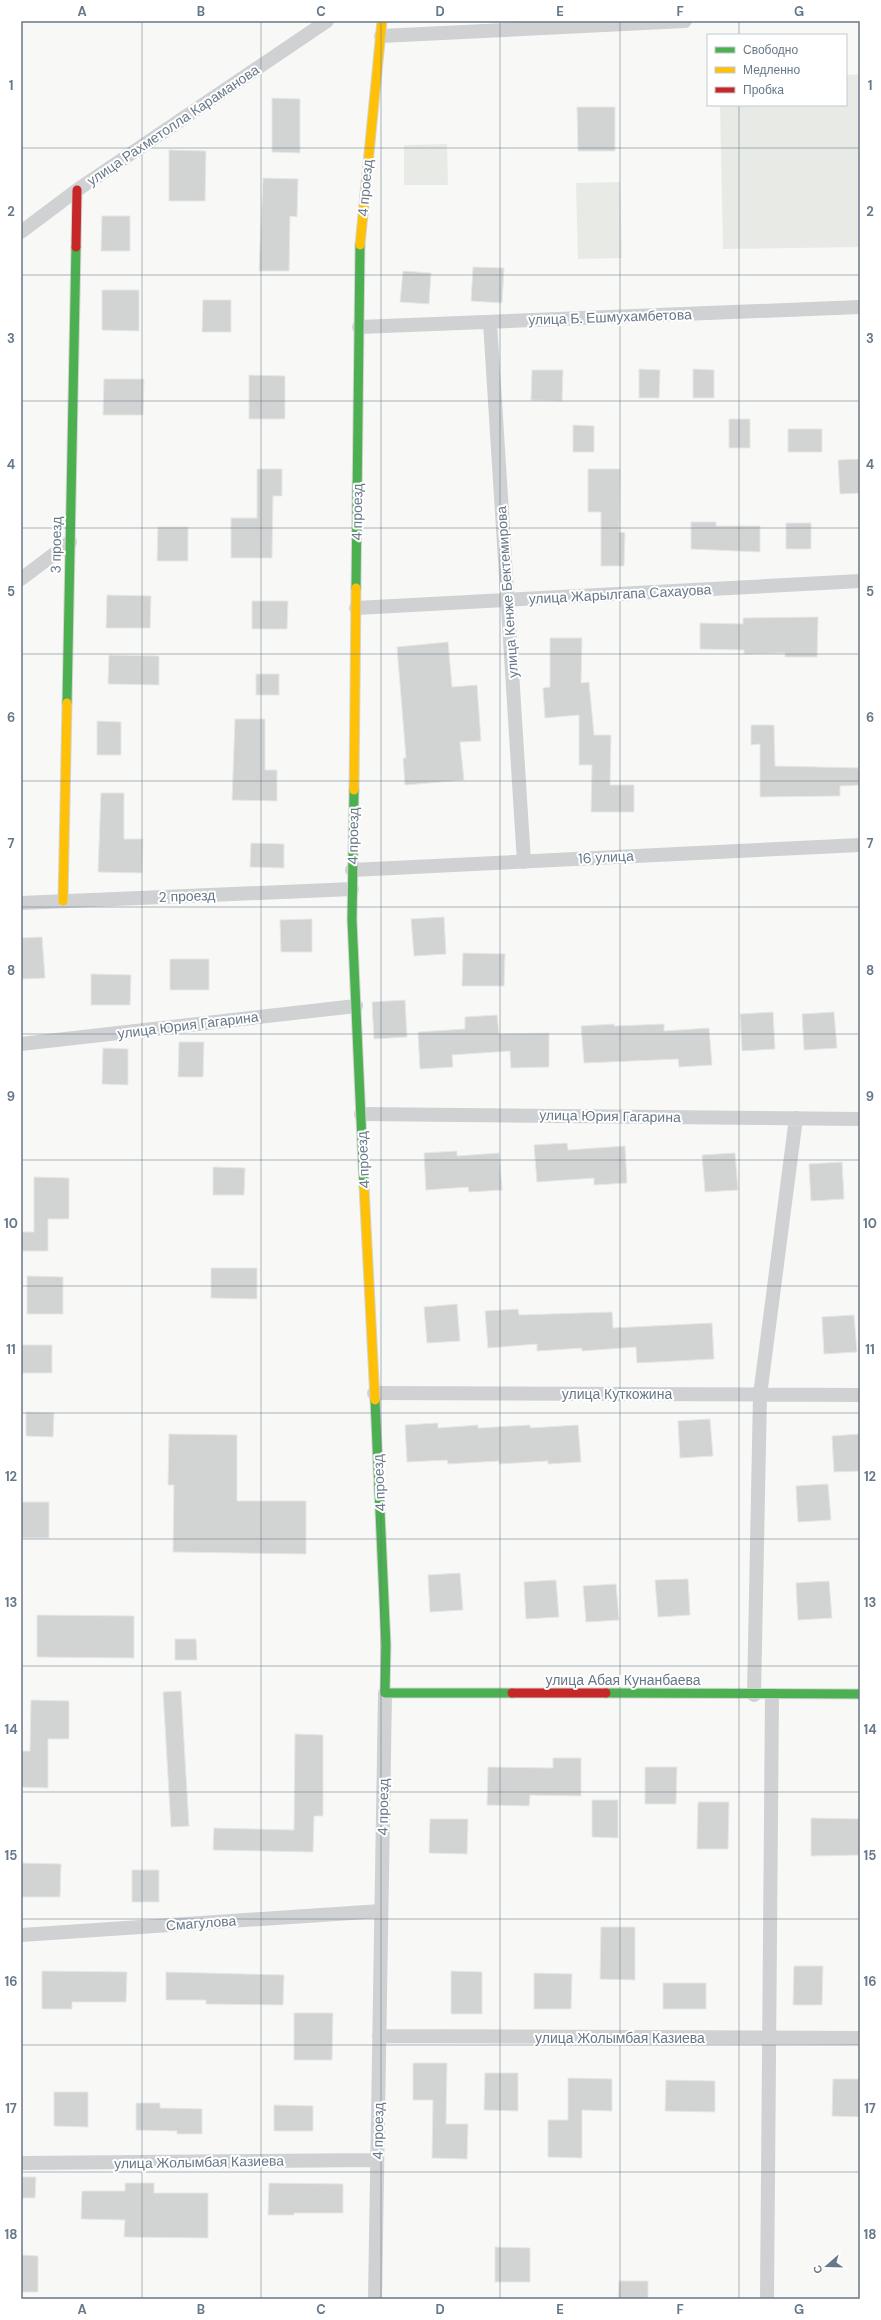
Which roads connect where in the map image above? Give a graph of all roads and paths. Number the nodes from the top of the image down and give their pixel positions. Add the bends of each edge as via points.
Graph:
1 (327, 21) edge
2 (382, 21) edge
3 (685, 21) edge
4 (381, 36) junction
5 (77, 190) junction
6 (21, 232) edge
7 (860, 307) edge
8 (490, 322) junction
9 (359, 327) junction
10 (70, 542) junction
11 (21, 579) edge
12 (860, 581) edge
13 (507, 600) junction
14 (356, 608) junction
15 (860, 845) edge
16 (524, 862) junction
17 (352, 870) junction
18 (352, 889) junction
19 (64, 901) junction
20 (21, 902) edge
21 (356, 1006) junction
22 (21, 1044) edge
23 (361, 1114) junction
24 (796, 1118) junction
25 (860, 1119) edge
26 (374, 1393) junction
27 (760, 1395) junction
28 (860, 1396) edge
29 (385, 1693) junction
30 (860, 1694) edge
31 (754, 1695) junction
32 (772, 1695) junction
33 (382, 1911) junction
34 (21, 1935) edge
35 (380, 2036) junction
36 (860, 2038) edge
37 (769, 2039) junction
38 (377, 2160) junction
39 (21, 2163) edge
40 (375, 2299) edge
41 (767, 2299) edge

1 - 5 street, улица Рахметолла Караманова
2 - 4 street, 4 проезд
3 - 4 street
4 - 9 street, 4 проезд via 372,103 360,244
5 - 6 street, улица Рахметолла Караманова
5 - 10 street, 3 проезд
7 - 8 street, улица Б. Ешмухамбетова
8 - 9 street, улица Б. Ешмухамбетова
8 - 13 street, улица Кенже Бектемирова
9 - 14 street, 4 проезд
10 - 11 street
10 - 19 street, 3 проезд
12 - 13 street, улица Жарылгапа Сахауова
13 - 14 street, улица Жарылгапа Сахауова
13 - 16 street, улица Кенже Бектемирова
14 - 17 street, 4 проезд
15 - 16 street, 16 улица
16 - 17 street, 16 улица
17 - 18 street, 4 проезд
18 - 19 street, 2 проезд
18 - 21 street, 4 проезд
19 - 20 street, 2 проезд
21 - 22 street, улица Юрия Гагарина
21 - 23 street, 4 проезд
23 - 24 street, улица Юрия Гагарина
23 - 26 street, 4 проезд
24 - 25 street, улица Юрия Гагарина
24 - 27 street
26 - 27 street, улица Куткожина
26 - 29 street, 4 проезд via 386,1645
27 - 28 street, улица Куткожина
27 - 31 street
29 - 31 street, улица Абая Кунанбаева
29 - 33 street, 4 проезд
30 - 32 street, улица Абая Кунанбаева
31 - 32 street, улица Абая Кунанбаева
32 - 37 street
33 - 34 street, Смагулова
33 - 35 street, 4 проезд
35 - 37 street, улица Жолымбая Казиева
35 - 38 street, 4 проезд
36 - 37 street, улица Жолымбая Казиева
37 - 41 street
38 - 39 street, улица Жолымбая Казиева
38 - 40 street, 4 проезд

